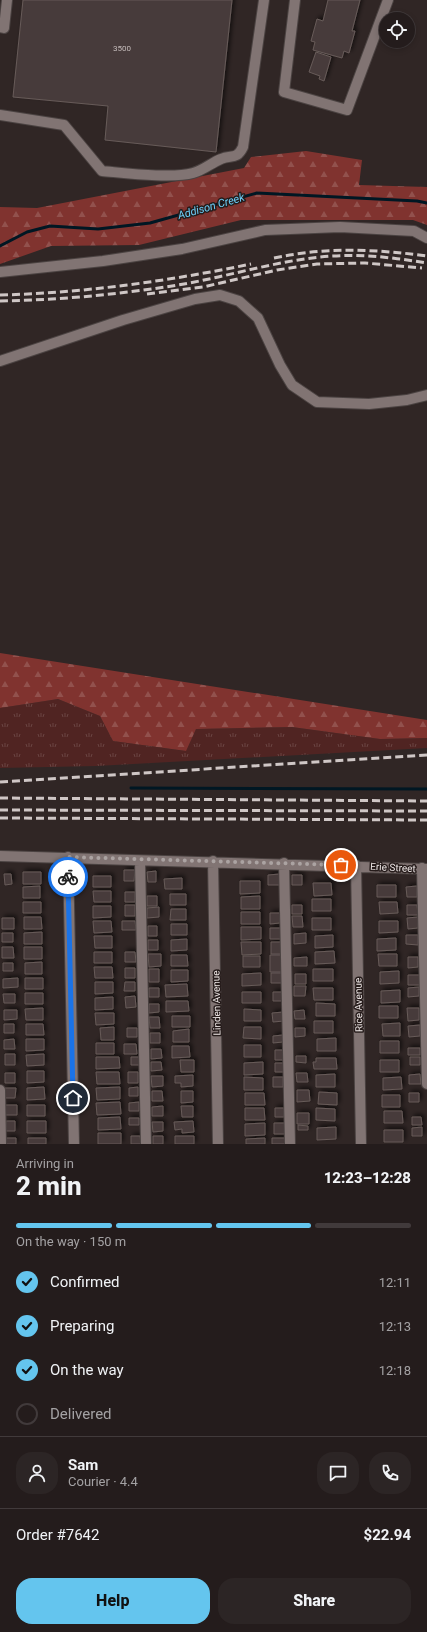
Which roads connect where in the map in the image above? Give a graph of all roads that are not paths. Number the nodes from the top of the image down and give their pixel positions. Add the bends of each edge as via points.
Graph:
1 (7, 0) edge
2 (264, 0) edge
3 (295, 0) edge
4 (388, 0) edge
5 (0, 27) edge
6 (0, 115) edge
7 (427, 238) edge
8 (0, 272) edge
9 (0, 361) edge
10 (427, 395) edge
11 (0, 856) edge
12 (68, 857) junction
13 (140, 860) junction
14 (213, 861) junction
15 (284, 863) junction
16 (356, 865) junction
17 (424, 869) edge
18 (427, 1084) edge
19 (0, 1090) edge
20 (1, 1144) edge
21 (74, 1144) edge
22 (146, 1144) edge
23 (218, 1144) edge
24 (290, 1144) edge
25 (361, 1144) edge

1 - 5 street via 4,28
2 - 6 street via 243,147 240,154 231,158 222,158 192,174 159,175 102,171 64,125
3 - 4 street via 284,92 347,110
7 - 8 street via 414,231 340,227 265,230 174,250 103,261
9 - 10 street via 123,320 195,299 220,295 239,301 258,318 292,385 317,402 369,404
11 - 12 street, Erie Street
12 - 13 street, Erie Street
12 - 21 street
13 - 14 street, Erie Street
13 - 22 street
14 - 15 street, Erie Street
14 - 23 street, Linden Avenue
15 - 16 street, Erie Street
15 - 24 street
16 - 17 street, Erie Street
16 - 25 street, Rice Avenue
17 - 18 street
19 - 20 street

